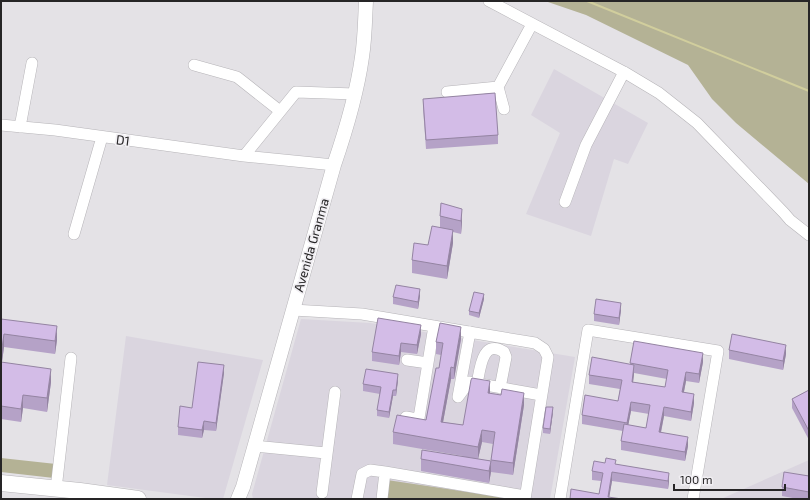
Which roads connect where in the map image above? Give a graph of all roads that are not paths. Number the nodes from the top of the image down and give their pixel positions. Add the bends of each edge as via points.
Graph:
1 (366, 1) edge
2 (488, 1) edge
3 (532, 24) junction
4 (32, 63) dead end
5 (194, 65) dead end
6 (624, 72) junction
7 (498, 87) junction
8 (447, 92) dead end
9 (355, 94) junction
10 (504, 109) dead end
11 (280, 111) junction
12 (20, 127) junction
13 (3, 128) edge
14 (102, 137) junction
15 (244, 156) junction
16 (334, 165) junction
17 (565, 202) dead end
18 (74, 234) dead end
19 (809, 235) edge
20 (293, 310) junction
21 (434, 326) junction
22 (470, 332) junction
23 (71, 358) dead end
24 (407, 360) dead end
25 (428, 364) junction
26 (473, 383) junction
27 (500, 388) junction
28 (335, 392) dead end
29 (541, 395) junction
30 (406, 417) edge
31 (254, 446) junction
32 (326, 453) junction
33 (386, 472) junction
34 (1, 483) edge
35 (1, 492) edge
36 (322, 493) dead end
37 (61, 494) edge
38 (242, 495) edge
39 (525, 497) edge
40 (138, 499) edge
41 (357, 499) edge
42 (382, 499) edge
43 (560, 499) edge
44 (693, 499) edge

1 - 9 main road, Avenida Granma via 362,56
2 - 3 street
3 - 6 street
3 - 7 street
4 - 12 street
5 - 11 street via 237,77
6 - 17 street via 586,145
6 - 19 street via 660,93 697,124 790,220
7 - 8 street
7 - 10 street
9 - 11 street via 296,92
9 - 16 main road, Avenida Granma
11 - 15 street
12 - 13 street, D1
12 - 14 street, D1
14 - 15 street, D1
14 - 18 street
15 - 16 street, D1
16 - 20 main road, Avenida Granma
20 - 21 street via 362,314
20 - 31 main road, Avenida Granma
21 - 22 street
21 - 25 street
22 - 26 street via 458,397
22 - 29 street via 535,343 544,349 548,357
23 - 37 street
24 - 25 street
25 - 30 street via 419,418
26 - 27 street
26 - 27 street via 487,351 494,348 504,352 506,357
27 - 29 street
28 - 32 street
29 - 39 street
31 - 32 street
31 - 38 main road, Avenida Granma
32 - 36 street
33 - 39 street
33 - 41 street via 370,470 362,474
33 - 42 street
34 - 37 highway
35 - 37 highway
37 - 40 highway
43 - 44 street via 588,330 718,351

